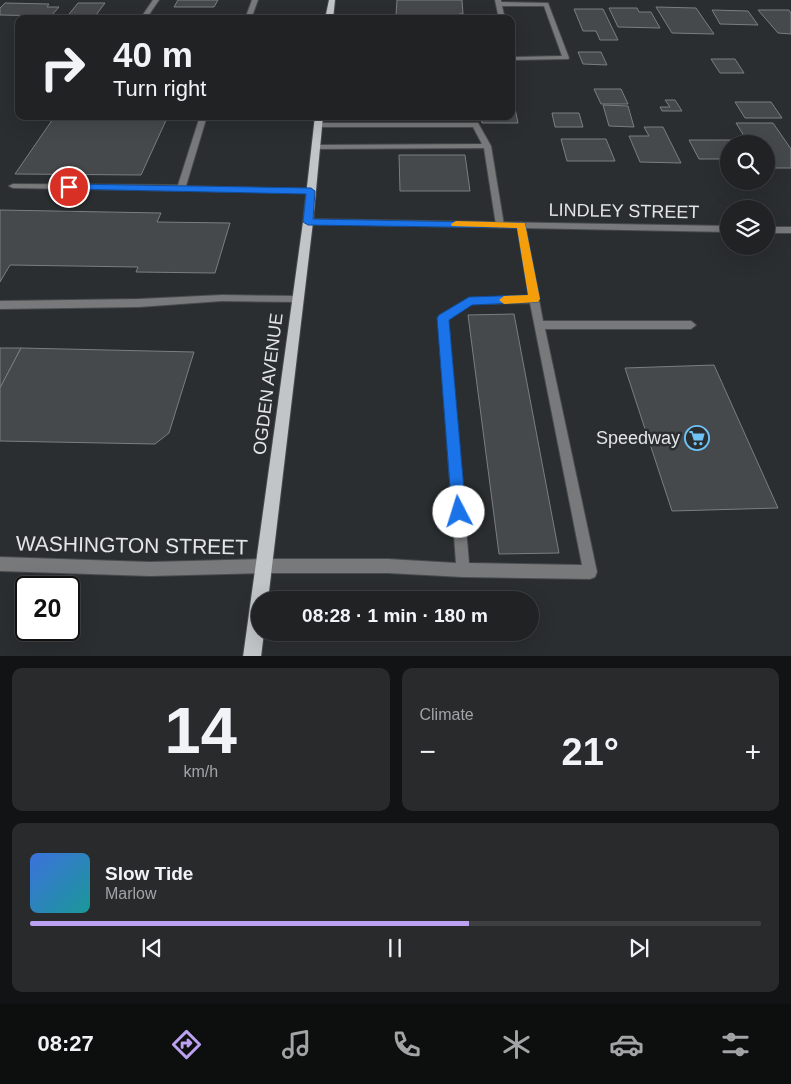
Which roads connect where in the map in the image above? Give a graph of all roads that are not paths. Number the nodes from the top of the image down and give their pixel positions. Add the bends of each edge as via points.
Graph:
1 (156, 0) edge
2 (255, 0) edge
3 (332, 0) edge
4 (498, 2) edge
5 (146, 15) edge
6 (249, 15) edge
7 (330, 15) edge
8 (501, 15) edge
9 (515, 59) edge
10 (203, 120) edge
11 (386, 120) edge
12 (318, 121) edge
13 (386, 125) junction
14 (487, 146) junction
15 (316, 147) junction
16 (13, 186) dead end
17 (180, 188) junction
18 (311, 191) junction
19 (308, 222) junction
20 (500, 225) junction
21 (521, 225) junction
22 (720, 229) edge
23 (775, 230) edge
24 (791, 230) edge
25 (298, 299) junction
26 (534, 299) junction
27 (0, 305) edge
28 (539, 324) junction
29 (691, 325) dead end
30 (0, 564) edge
31 (263, 566) junction
32 (463, 570) junction
33 (252, 656) edge

1 - 5 street
2 - 6 street
3 - 7 main road
4 - 8 street
4 - 9 street via 546,4 566,58
10 - 17 street
11 - 13 street
12 - 13 street
12 - 15 main road, OGDEN AVENUE
13 - 14 street via 475,125
14 - 15 street
14 - 20 street
15 - 18 main road, OGDEN AVENUE
16 - 17 street
17 - 18 street
18 - 19 main road, OGDEN AVENUE
19 - 20 street, LINDLEY STREET
19 - 25 main road, OGDEN AVENUE
20 - 21 street, LINDLEY STREET
21 - 22 street, LINDLEY STREET
21 - 26 street
23 - 24 street
25 - 27 street via 222,298
25 - 31 main road, OGDEN AVENUE
26 - 28 street
26 - 32 street via 469,301 443,318
28 - 29 street
28 - 32 street, WASHINGTON STREET via 590,572
30 - 31 street, WASHINGTON STREET via 150,569
31 - 32 street, WASHINGTON STREET
31 - 33 main road, OGDEN AVENUE

